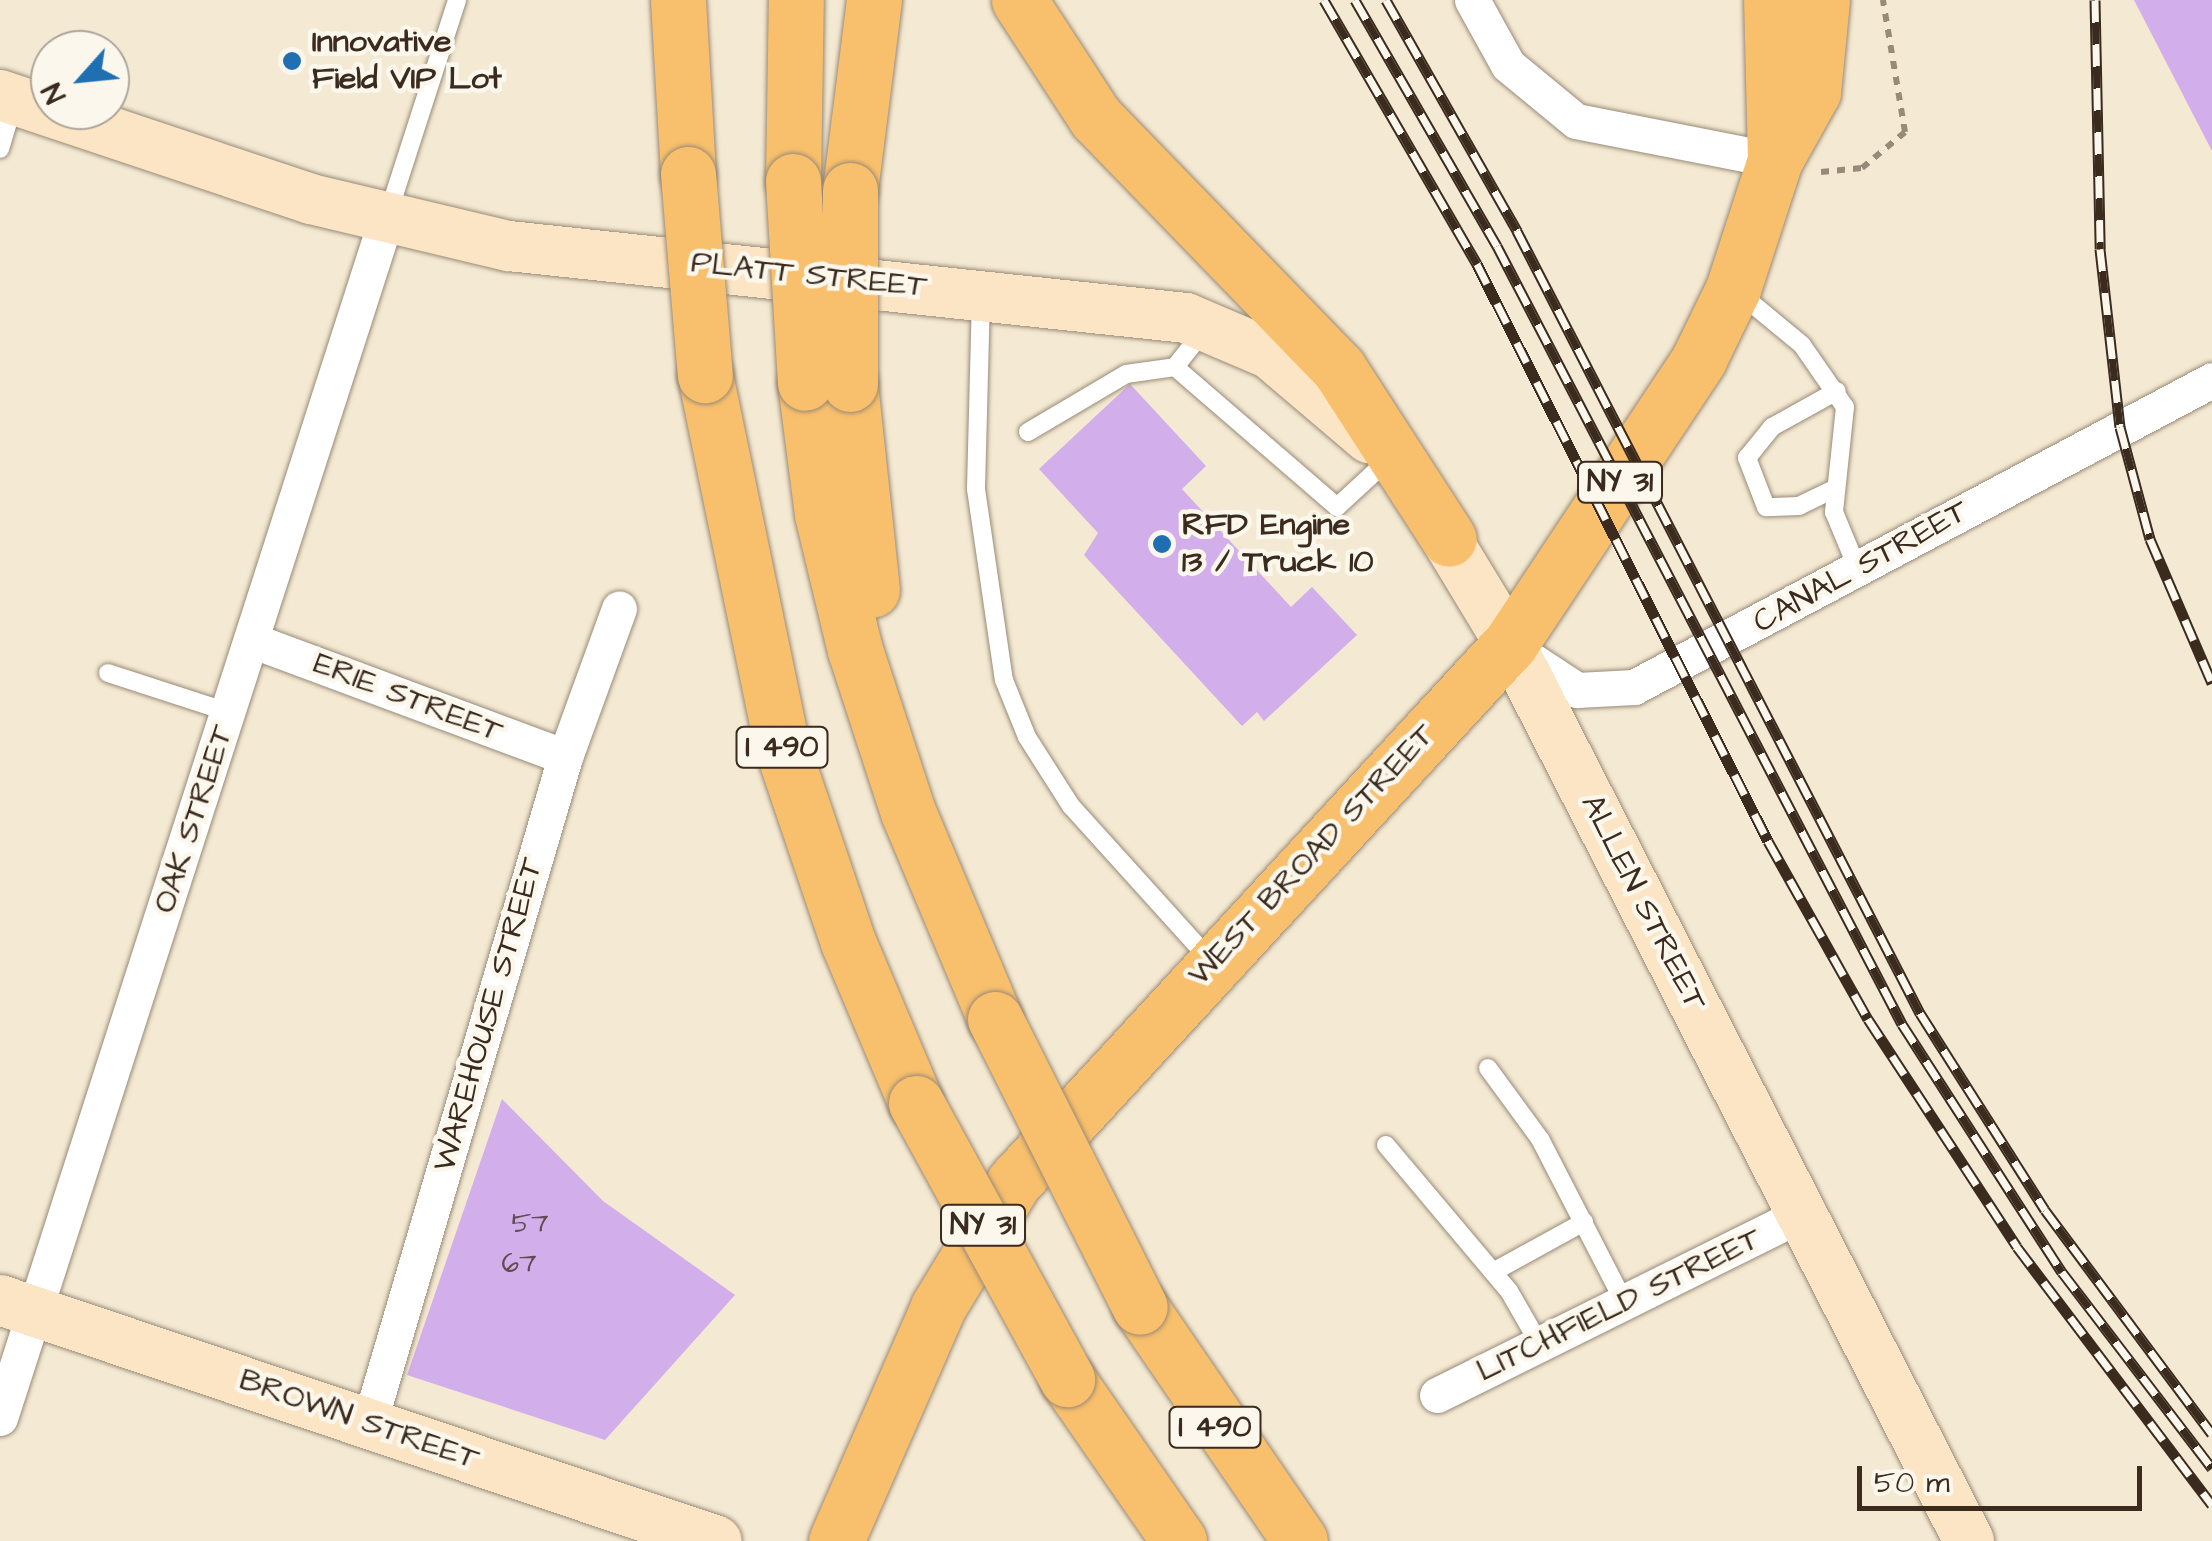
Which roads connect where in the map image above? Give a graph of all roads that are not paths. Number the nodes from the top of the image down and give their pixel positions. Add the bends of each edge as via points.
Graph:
1 (457, 0) edge
2 (678, 0) edge
3 (692, 0) edge
4 (796, 0) edge
5 (874, 0) edge
6 (1019, 0) edge
7 (1472, 0) edge
8 (1771, 0) edge
9 (1822, 0) edge
10 (8, 97) edge
11 (0, 149) edge
12 (1775, 160) junction
13 (688, 174) junction
14 (386, 219) junction
15 (1734, 289) junction
16 (981, 294) junction
17 (1219, 329) junction
18 (1175, 367) junction
19 (2212, 380) edge
20 (827, 384) junction
21 (1837, 392) junction
22 (1028, 432) dead end
23 (1388, 460) junction
24 (1836, 488) junction
25 (1449, 539) junction
26 (1856, 565) junction
27 (619, 609) dead end
28 (251, 640) junction
29 (1510, 644) junction
30 (108, 673) dead end
31 (228, 712) junction
32 (565, 756) junction
33 (1212, 962) junction
34 (1488, 1068) dead end
35 (1386, 1144) dead end
36 (1802, 1214) junction
37 (1584, 1222) junction
38 (1493, 1272) junction
39 (1624, 1302) junction
40 (18, 1306) edge
41 (1540, 1344) junction
42 (1437, 1396) dead end
43 (0, 1418) edge
44 (369, 1424) junction
45 (717, 1541) edge
46 (836, 1541) edge
47 (1179, 1541) edge
48 (1300, 1541) edge
49 (1968, 1541) edge

1 - 14 lane
2 - 13 main road
3 - 13 main road, I 490
4 - 20 main road, bridge via 793,181
5 - 20 main road, bridge
6 - 25 main road via 1096,118 1340,369
7 - 12 street via 1508,65 1576,121
8 - 12 main road, WEST BROAD STREET / NY 31
9 - 12 main road, WEST BROAD STREET / NY 31 via 1813,92
10 - 11 lane
10 - 14 main road, PLATT STREET
12 - 15 main road, WEST BROAD STREET / NY 31
13 - 47 main road, I 490, bridge via 704,375 782,747 848,942 916,1102 1067,1379
14 - 16 main road, PLATT STREET via 546,251
14 - 28 street, OAK STREET
15 - 21 lane via 1802,345
15 - 29 main road, WEST BROAD STREET / NY 31 via 1674,398
16 - 17 main road, PLATT STREET
16 - 33 lane via 976,490 1004,680 1026,737 1071,806
17 - 18 lane
17 - 23 main road, ALLEN STREET via 1308,381
18 - 22 lane via 1126,374
18 - 23 lane via 1337,507
19 - 26 street, CANAL STREET
20 - 48 main road, I 490, bridge via 822,514 855,650 908,812 995,1020 1140,1308
21 - 24 lane via 1848,432
21 - 24 lane via 1772,427 1746,458 1766,507 1799,506
23 - 25 main road, ALLEN STREET
24 - 26 lane via 1838,536
25 - 29 main road, ALLEN STREET
26 - 29 street, CANAL STREET via 1621,691 1562,684
27 - 32 street, WAREHOUSE STREET
28 - 31 street, OAK STREET
28 - 32 street, ERIE STREET
29 - 33 main road, WEST BROAD STREET / NY 31
29 - 36 main road, ALLEN STREET
30 - 31 lane
31 - 40 street, OAK STREET
32 - 44 street, WAREHOUSE STREET
33 - 46 main road, WEST BROAD STREET / NY 31 via 1047,1140 983,1226 922,1340
34 - 37 lane
35 - 38 lane
36 - 39 street, LITCHFIELD STREET
36 - 49 main road, ALLEN STREET
37 - 38 lane
37 - 39 lane
38 - 41 lane
39 - 41 street, LITCHFIELD STREET
40 - 43 street, OAK STREET
40 - 44 main road, BROWN STREET
41 - 42 street, LITCHFIELD STREET
44 - 45 main road, BROWN STREET

